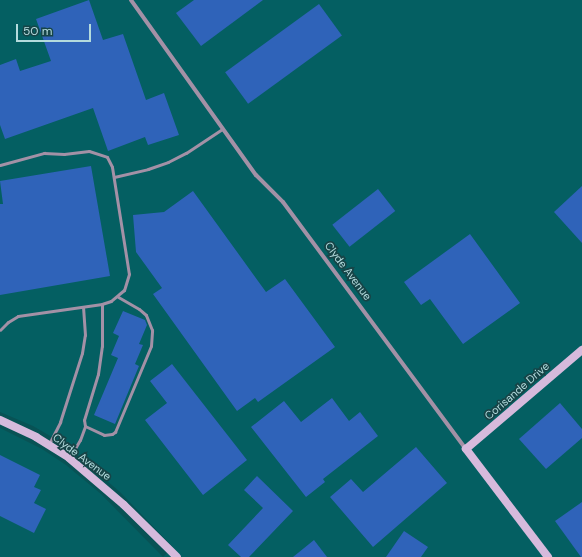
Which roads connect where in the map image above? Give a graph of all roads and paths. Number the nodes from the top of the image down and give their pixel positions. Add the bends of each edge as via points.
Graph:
1 (131, 0) edge
2 (222, 129) junction
3 (0, 165) edge
4 (114, 177) junction
5 (118, 297) junction
6 (102, 304) junction
7 (83, 307) junction
8 (0, 330) edge
9 (582, 350) edge
10 (0, 420) edge
11 (85, 426) junction
12 (48, 444) junction
13 (466, 449) junction
14 (69, 458) junction
15 (177, 557) edge
16 (548, 557) edge

1 - 2 street, Clyde Avenue
2 - 4 lane via 168,162
2 - 13 street, Clyde Avenue via 256,175 283,202
3 - 4 lane via 44,153 89,151 107,158
4 - 5 lane via 129,274 124,290
5 - 6 lane
5 - 11 lane via 140,308 146,315 152,330 151,346 114,432 104,435
6 - 7 lane
6 - 11 lane via 101,352 95,385 84,420
7 - 8 lane via 18,316
7 - 12 lane via 85,335 82,353 60,422
9 - 13 street, Corisande Drive
10 - 12 street, Clyde Avenue
11 - 14 lane
12 - 14 street, Clyde Avenue
13 - 16 street, Clyde Avenue
14 - 15 street, Clyde Avenue via 124,505

